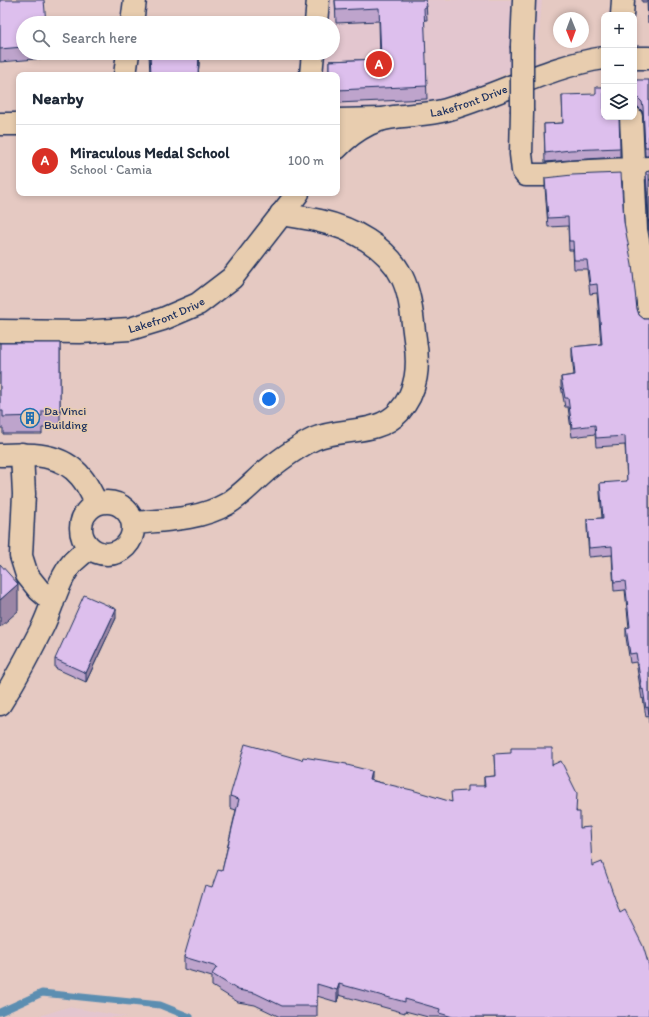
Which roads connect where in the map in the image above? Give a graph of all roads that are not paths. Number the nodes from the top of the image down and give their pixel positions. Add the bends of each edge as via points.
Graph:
1 (134, 0) edge
2 (318, 0) edge
3 (524, 0) edge
4 (623, 0) edge
5 (622, 12) edge
6 (133, 16) edge
7 (317, 16) edge
8 (601, 58) edge
9 (637, 58) edge
10 (649, 58) edge
11 (127, 60) edge
12 (312, 60) edge
13 (125, 72) edge
14 (310, 72) edge
15 (382, 119) junction
16 (340, 120) edge
17 (632, 120) edge
18 (0, 124) edge
19 (16, 124) edge
20 (340, 145) edge
21 (641, 169) edge
22 (289, 201) edge
23 (644, 253) edge
24 (649, 316) edge
25 (0, 332) edge
26 (22, 454) junction
27 (0, 455) edge
28 (97, 504) junction
29 (133, 523) junction
30 (90, 548) junction
31 (53, 602) junction
32 (0, 704) edge

1 - 6 street
2 - 7 street
3 - 21 street, bridge via 521,154 523,171 526,175 545,176 571,172
4 - 5 street
8 - 15 street, Lakefront Drive via 585,60 564,67 446,110
9 - 10 street
11 - 13 street
12 - 14 street
15 - 16 street
15 - 20 street, Lakefront Drive via 355,132
17 - 21 street
18 - 19 street
21 - 23 street via 636,230
22 - 25 street, Lakefront Drive via 232,278 198,304 130,329
22 - 29 street via 318,220 348,230 370,242 392,260 402,278 410,304 418,358 414,388 398,413 385,422 372,427 324,435 309,442 287,455 240,494 212,511 176,519
23 - 24 street
26 - 27 street
26 - 28 street via 57,459 70,466 81,476
26 - 31 street via 24,494 21,556 27,575
28 - 29 street via 115,503 129,514
28 - 30 street via 82,518 80,530 83,540
29 - 30 street via 131,539 120,551 105,554
30 - 31 street via 67,570
31 - 32 street via 32,648

